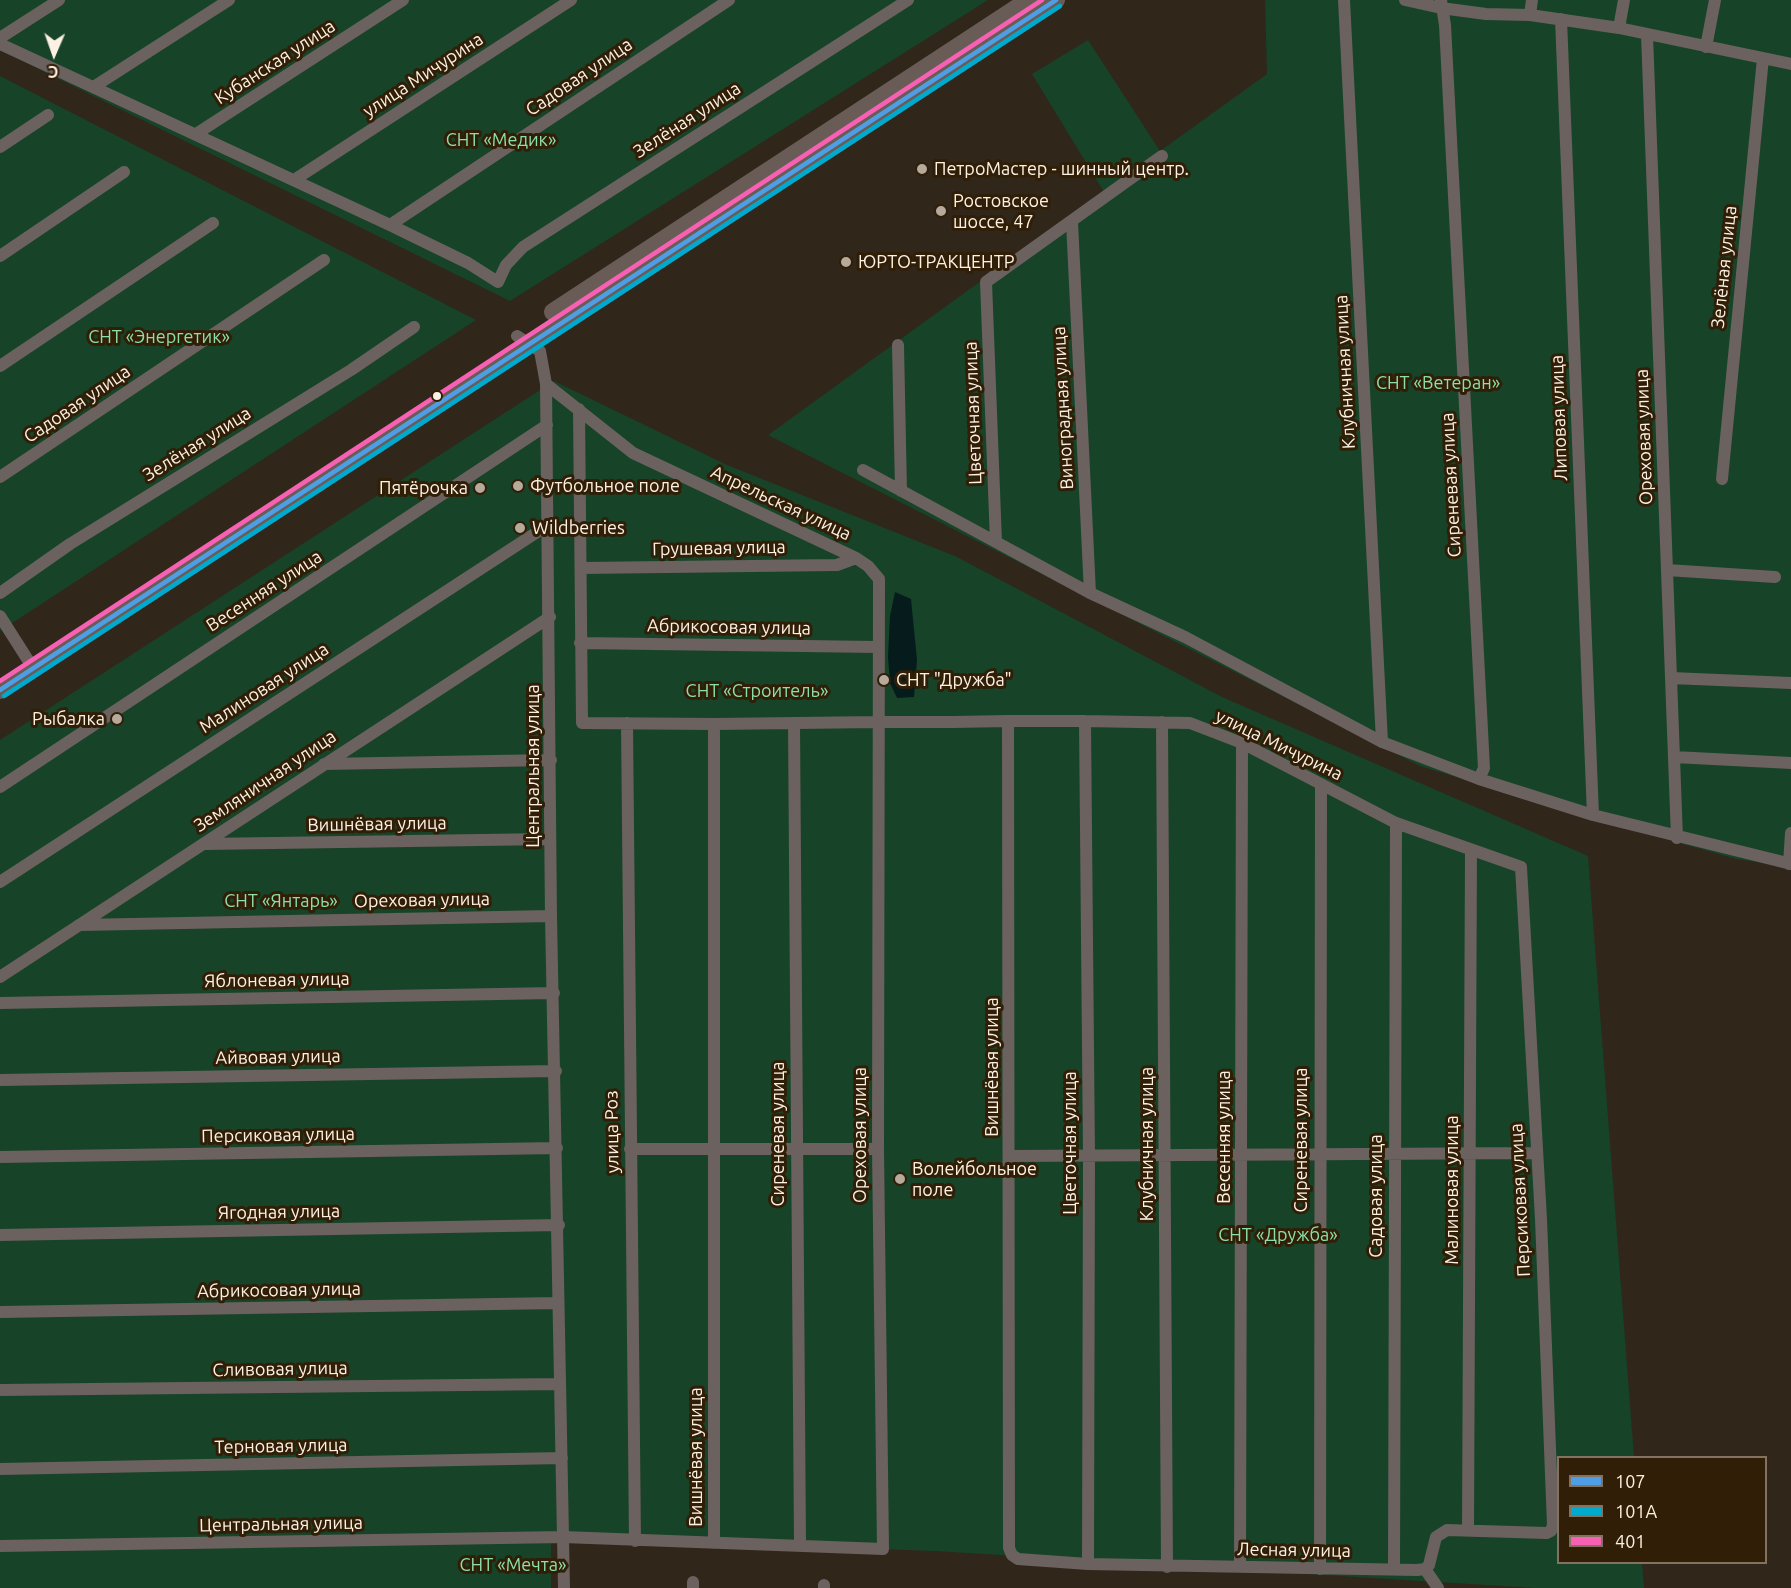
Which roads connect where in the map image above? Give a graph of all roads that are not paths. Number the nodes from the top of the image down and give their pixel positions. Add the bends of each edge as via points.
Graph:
1 (59, 0) edge
2 (229, 0) edge
3 (403, 0) edge
4 (571, 0) edge
5 (729, 0) edge
6 (908, 0) edge
7 (1029, 0) edge
8 (1056, 0) edge
9 (1344, 0) edge
10 (1405, 0) edge
11 (1532, 0) edge
12 (1624, 0) edge
13 (1715, 0) edge
14 (1441, 4) edge
15 (1530, 15) junction
16 (1561, 19) junction
17 (1619, 28) junction
18 (1647, 35) junction
19 (0, 38) edge
20 (0, 44) edge
21 (1706, 47) junction
22 (1762, 58) junction
23 (1791, 63) edge
24 (95, 86) junction
25 (48, 115) dead end
26 (196, 134) junction
27 (0, 147) edge
28 (1162, 156) dead end
29 (124, 172) dead end
30 (294, 180) junction
31 (1071, 222) junction
32 (213, 223) dead end
33 (390, 225) junction
34 (0, 256) edge
35 (324, 260) dead end
36 (414, 327) dead end
37 (522, 340) junction
38 (898, 345) dead end
39 (0, 366) edge
40 (546, 384) junction
41 (579, 409) junction
42 (547, 425) junction
43 (863, 470) dead end
44 (0, 477) edge
45 (1722, 479) dead end
46 (901, 490) junction
47 (548, 525) junction
48 (996, 542) junction
49 (856, 558) junction
50 (581, 568) junction
51 (1667, 570) junction
52 (1775, 576) dead end
53 (0, 593) edge
54 (1090, 593) junction
55 (0, 616) edge
56 (550, 617) junction
57 (580, 644) junction
58 (877, 647) junction
59 (30, 663) junction
60 (0, 675) edge
61 (1671, 678) junction
62 (1791, 683) edge
63 (0, 690) edge
64 (1008, 721) junction
65 (1085, 721) junction
66 (878, 722) junction
67 (1162, 722) junction
68 (627, 723) junction
69 (794, 723) junction
70 (714, 724) junction
71 (1382, 742) junction
72 (1242, 743) junction
73 (1674, 757) junction
74 (550, 760) junction
75 (1791, 763) edge
76 (322, 764) junction
77 (1479, 779) junction
78 (1321, 784) junction
79 (0, 787) edge
80 (1593, 815) junction
81 (1396, 823) junction
82 (1791, 833) edge
83 (1677, 838) junction
84 (550, 839) junction
85 (204, 844) junction
86 (1472, 850) junction
87 (1790, 864) edge
88 (1521, 867) joint
89 (0, 882) edge
90 (551, 916) junction
91 (78, 925) junction
92 (0, 977) edge
93 (554, 993) junction
94 (0, 1003) edge
95 (556, 1071) junction
96 (0, 1080) edge
97 (557, 1148) junction
98 (630, 1149) junction
99 (712, 1149) junction
100 (878, 1149) junction
101 (796, 1150) junction
102 (1536, 1153) junction
103 (1319, 1155) junction
104 (1394, 1155) junction
105 (1470, 1155) junction
106 (1011, 1156) junction
107 (0, 1157) edge
108 (1089, 1157) junction
109 (1165, 1157) junction
110 (1242, 1157) junction
111 (559, 1225) junction
112 (0, 1235) edge
113 (558, 1303) junction
114 (0, 1312) edge
115 (560, 1384) junction
116 (0, 1390) edge
117 (562, 1458) junction
118 (0, 1469) edge
119 (1468, 1529) junction
120 (563, 1537) junction
121 (634, 1541) junction
122 (714, 1543) junction
123 (800, 1545) junction
124 (0, 1546) edge
125 (1012, 1555) joint
126 (1088, 1564) junction
127 (1167, 1567) junction
128 (1240, 1568) junction
129 (1320, 1569) junction
130 (1394, 1569) junction
131 (1425, 1569) junction
132 (564, 1588) edge
133 (1438, 1588) edge

1 - 19 street
2 - 24 street
3 - 26 street, Кубанская улица
4 - 30 street, улица Мичурина
5 - 33 street, Садовая улица
6 - 33 street, Зелёная улица via 523,248 506,265 498,282
7 - 37 highway
8 - 37 highway via 679,247
9 - 71 street, Клубничная улица
10 - 14 street
11 - 15 street
12 - 17 street
13 - 21 street
14 - 15 street via 1486,14
14 - 77 street, Сиреневая улица via 1484,768
15 - 16 street
16 - 17 street
16 - 80 street, Липовая улица
17 - 18 street
18 - 21 street
18 - 51 street, Ореховая улица
20 - 24 street
21 - 22 street
22 - 23 street
22 - 45 street, Зелёная улица
24 - 26 street
25 - 27 street
26 - 30 street
28 - 31 street
29 - 34 street
30 - 33 street
31 - 48 street, Цветочная улица via 986,282
31 - 54 street, Виноградная улица
32 - 39 street
35 - 44 street, Садовая улица
36 - 53 street, Зелёная улица via 70,544
37 - 40 street, Центральная улица via 540,351
37 - 59 highway
38 - 46 street
40 - 41 street, Апрельская улица
40 - 42 street, Центральная улица
41 - 49 street, Апрельская улица via 633,453
41 - 50 street
42 - 47 street, Центральная улица
42 - 79 street, Весенняя улица
43 - 46 street
46 - 48 street
47 - 56 street, Центральная улица
47 - 89 street, Малиновая улица
48 - 54 street
49 - 50 street, Грушевая улица via 837,565
49 - 58 street, Апрельская улица via 879,579
50 - 57 street
51 - 52 street
51 - 61 street, Ореховая улица
54 - 71 street via 1185,637
55 - 59 street
56 - 74 street, Центральная улица
56 - 76 street, Земляничная улица
57 - 58 street, Абрикосовая улица
57 - 68 street, улица Мичурина via 582,723
58 - 66 street, Апрельская улица
59 - 60 highway
59 - 63 highway
61 - 62 street
61 - 73 street, Ореховая улица
64 - 65 street, улица Мичурина
64 - 66 street, улица Мичурина
64 - 106 street, Вишнёвая улица
65 - 67 street, улица Мичурина
65 - 108 street, Цветочная улица
66 - 69 street, улица Мичурина
66 - 100 street, Ореховая улица
67 - 72 street, улица Мичурина via 1190,723
67 - 109 street, Клубничная улица
68 - 70 street, улица Мичурина
68 - 98 street, улица Роз
69 - 70 street, улица Мичурина
69 - 101 street, Сиреневая улица
70 - 99 street, Вишнёвая улица
71 - 77 street
72 - 78 street, улица Мичурина
72 - 110 street, Весенняя улица
73 - 75 street
73 - 83 street, Ореховая улица
74 - 76 street
74 - 84 street, Центральная улица
76 - 85 street, Земляничная улица
77 - 80 street
78 - 81 street, улица Мичурина
78 - 103 street, Сиреневая улица
80 - 83 street
81 - 86 street, улица Мичурина
81 - 104 street, Садовая улица
82 - 87 street
83 - 87 street
84 - 85 street, Вишнёвая улица
84 - 90 street, Центральная улица
85 - 91 street, Земляничная улица
86 - 88 street, улица Мичурина
86 - 105 street, Малиновая улица
88 - 102 street, Персиковая улица
90 - 91 street, Ореховая улица
90 - 93 street, Центральная улица
91 - 92 street, Земляничная улица
93 - 94 street, Яблоневая улица
93 - 95 street, Центральная улица
95 - 96 street, Айвовая улица
95 - 97 street, Центральная улица
97 - 107 street, Персиковая улица
97 - 111 street, Центральная улица
98 - 99 street
98 - 121 street, улица Роз
99 - 101 street
99 - 122 street, Вишнёвая улица
100 - 101 street
100 - 123 street, Ореховая улица via 883,1549
101 - 123 street, Сиреневая улица
102 - 105 street
102 - 119 street, Персиковая улица via 1553,1525 1547,1533
103 - 104 street
103 - 110 street
103 - 129 street, Сиреневая улица
104 - 105 street
104 - 130 street, Садовая улица
105 - 119 street, Малиновая улица
106 - 108 street
106 - 125 street, Вишнёвая улица
108 - 109 street
108 - 126 street, Цветочная улица
109 - 110 street
109 - 127 street, Клубничная улица
110 - 128 street, Весенняя улица
111 - 112 street, Ягодная улица
111 - 113 street, Центральная улица
113 - 114 street, Абрикосовая улица
113 - 115 street, Центральная улица
115 - 116 street, Сливовая улица
115 - 117 street, Центральная улица
117 - 118 street, Терновая улица
117 - 120 street, Центральная улица
119 - 131 street via 1447,1530 1436,1537
120 - 121 street
120 - 124 street, Центральная улица
120 - 132 street, Центральная улица
121 - 122 street
122 - 123 street
125 - 126 street, Лесная улица via 1018,1559
126 - 127 street, Лесная улица
127 - 128 street, Лесная улица
128 - 129 street, Лесная улица
129 - 130 street, Лесная улица
130 - 131 street, Лесная улица
131 - 133 street

